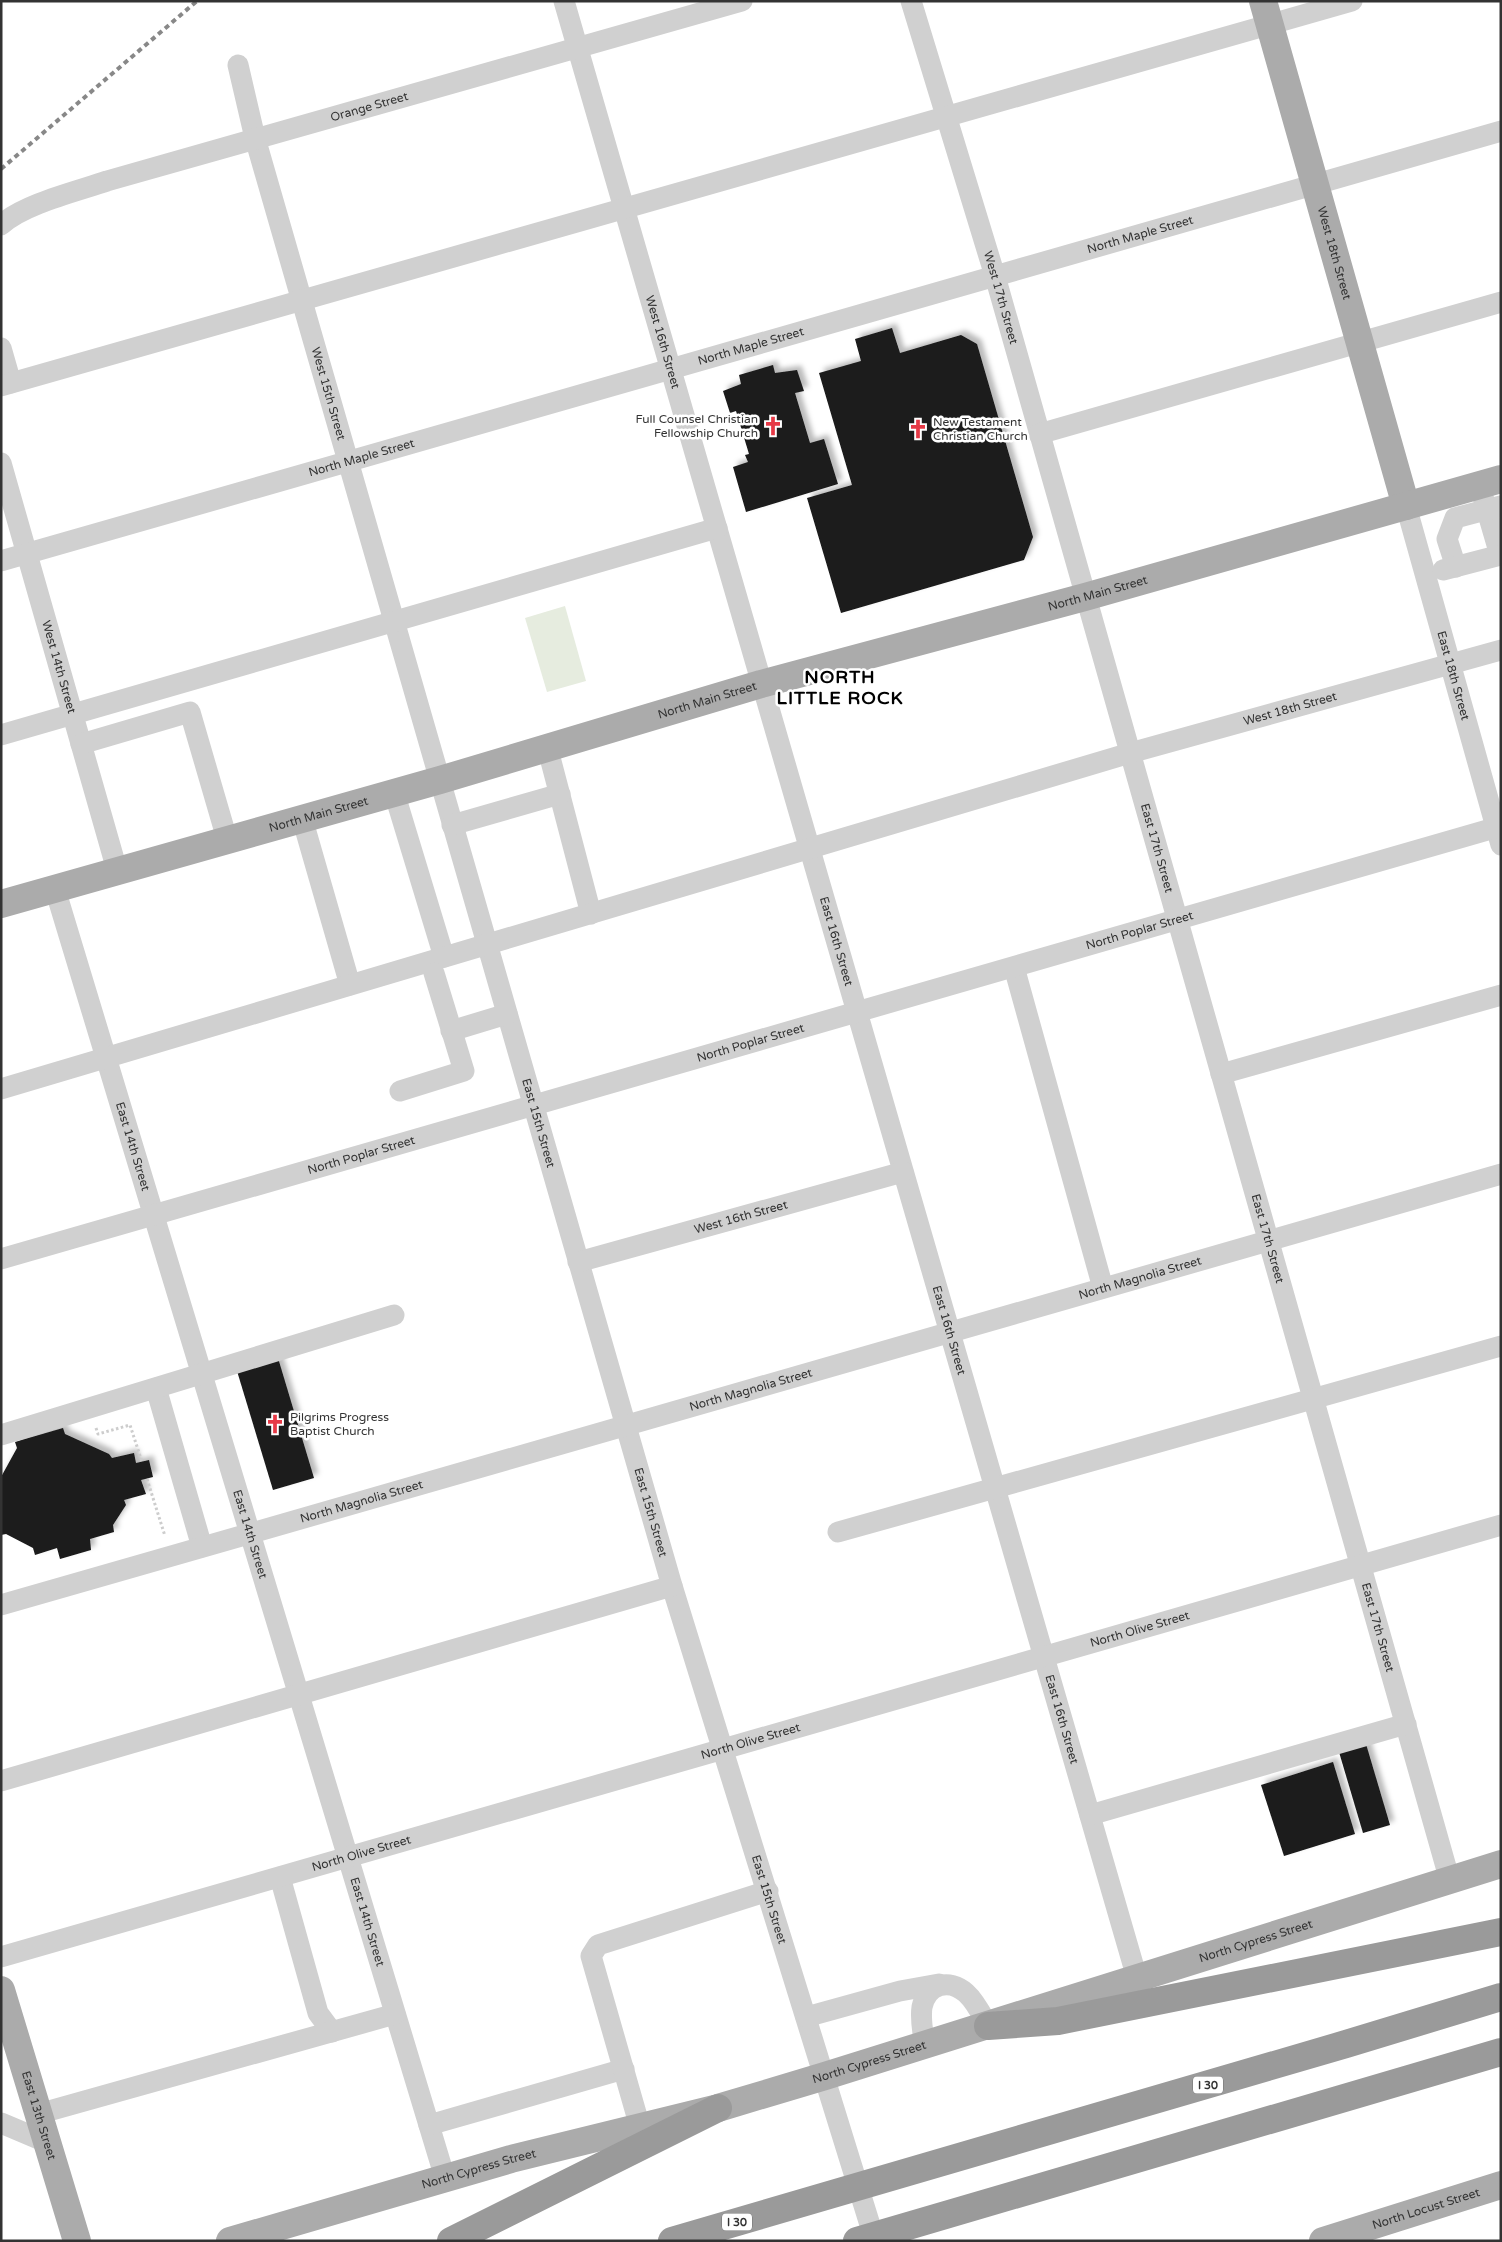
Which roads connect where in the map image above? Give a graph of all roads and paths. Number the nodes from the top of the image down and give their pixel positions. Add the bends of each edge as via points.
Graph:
1 (564, 1) edge
2 (742, 1) edge
3 (911, 1) edge
4 (1352, 1) edge
5 (1266, 13) edge
6 (578, 49) junction
7 (238, 65) dead end
8 (947, 116) junction
9 (1501, 131) edge
10 (255, 138) junction
11 (1315, 185) junction
12 (624, 209) junction
13 (1, 225) edge
14 (995, 276) junction
15 (302, 300) junction
16 (1501, 302) edge
17 (1360, 342) junction
18 (1, 348) edge
19 (670, 370) junction
20 (6, 385) edge
21 (1040, 434) junction
22 (348, 462) junction
23 (1, 463) edge
24 (1492, 495) edge
25 (1406, 506) junction
26 (716, 528) junction
27 (27, 554) junction
28 (1500, 555) edge
29 (1, 562) edge
30 (1456, 567) junction
31 (1428, 575) junction
32 (1086, 597) junction
33 (394, 621) junction
34 (1501, 650) edge
35 (1450, 663) junction
36 (761, 684) junction
37 (73, 715) junction
38 (1, 735) edge
39 (81, 744) junction
40 (547, 746) junction
41 (1130, 753) junction
42 (440, 780) junction
43 (394, 792) junction
44 (560, 794) junction
45 (302, 818) junction
46 (452, 825) junction
47 (1499, 833) edge
48 (227, 839) junction
49 (809, 848) junction
50 (117, 870) junction
51 (55, 889) junction
52 (1, 904) edge
53 (591, 914) junction
54 (1177, 920) junction
55 (487, 944) junction
56 (439, 965) junction
57 (1014, 967) junction
58 (350, 985) junction
59 (1501, 995) edge
60 (857, 1012) junction
61 (506, 1014) junction
62 (451, 1031) junction
63 (105, 1058) junction
64 (1221, 1074) junction
65 (1, 1089) edge
66 (400, 1091) dead end
67 (533, 1106) junction
68 (903, 1172) junction
69 (1501, 1174) edge
70 (153, 1215) junction
71 (1268, 1241) junction
72 (1, 1259) edge
73 (578, 1262) junction
74 (1103, 1288) junction
75 (394, 1315) dead end
76 (950, 1332) junction
77 (1501, 1346) edge
78 (201, 1374) junction
79 (156, 1388) junction
80 (1313, 1399) junction
81 (626, 1426) junction
82 (1, 1435) edge
83 (995, 1488) junction
84 (1501, 1525) edge
85 (838, 1532) dead end
86 (250, 1534) junction
87 (202, 1547) junction
88 (1360, 1566) junction
89 (672, 1586) junction
90 (1, 1605) edge
91 (1044, 1657) junction
92 (298, 1694) junction
93 (1406, 1724) junction
94 (724, 1749) junction
95 (1, 1780) edge
96 (1090, 1816) junction
97 (348, 1857) junction
98 (1501, 1864) edge
99 (280, 1877) junction
100 (1450, 1880) junction
101 (768, 1891) junction
102 (1501, 1932) edge
103 (1, 1957) edge
104 (1137, 1978) junction
105 (939, 1984) junction
106 (1, 1990) edge
107 (1501, 1997) edge
108 (395, 2014) junction
109 (806, 2017) junction
110 (988, 2026) junction
111 (332, 2032) junction
112 (925, 2046) junction
113 (1501, 2052) edge
114 (624, 2069) junction
115 (825, 2076) junction
116 (718, 2108) junction
117 (38, 2114) junction
118 (1, 2123) edge
119 (429, 2124) junction
120 (640, 2127) junction
121 (46, 2142) junction
122 (445, 2178) junction
123 (1501, 2186) edge
124 (77, 2241) edge
125 (230, 2241) edge
126 (451, 2241) edge
127 (672, 2241) edge
128 (857, 2241) edge
129 (875, 2241) edge
130 (1323, 2241) edge

1 - 6 street, West 16th Street
2 - 6 street, Orange Street
3 - 8 street, West 17th Street
4 - 5 street
5 - 8 street
5 - 11 main road, West 18th Street
6 - 10 street, Orange Street
6 - 12 street, West 16th Street
7 - 10 street, West 15th Street
8 - 12 street
8 - 14 street, West 17th Street
9 - 11 street, North Maple Street
10 - 13 street, Orange Street via 47,201
10 - 15 street, West 15th Street
11 - 14 street, North Maple Street
11 - 17 main road, West 18th Street
12 - 15 street
12 - 19 street, West 16th Street
14 - 19 street, North Maple Street
14 - 21 street, West 17th Street
15 - 20 street
15 - 22 street, West 15th Street
16 - 17 street
17 - 21 street
17 - 25 main road, West 18th Street
18 - 20 street
19 - 22 street, North Maple Street
19 - 26 street, West 16th Street
21 - 32 street, West 17th Street
22 - 27 street, North Maple Street
22 - 33 street, West 15th Street
23 - 27 street, West 14th Street
24 - 25 main road, North Main Street
24 - 28 street
24 - 30 street via 1455,518 1447,539
25 - 31 street, East 18th Street
25 - 32 main road, North Main Street
26 - 33 street
26 - 36 street, West 16th Street
27 - 29 street, North Maple Street
27 - 37 street, West 14th Street
28 - 30 street
30 - 31 street
31 - 35 street, East 18th Street
32 - 36 main road, North Main Street
32 - 41 street, East 17th Street
33 - 37 street
33 - 42 street, West 15th Street
34 - 35 street, West 18th Street
35 - 41 street, West 18th Street
35 - 47 street, East 18th Street
36 - 40 main road, North Main Street
36 - 49 street, East 16th Street
37 - 38 street
37 - 39 street, West 14th Street
39 - 48 street via 190,712
39 - 50 street, West 14th Street
40 - 42 main road, North Main Street
40 - 44 street
41 - 49 street, West 18th Street
41 - 54 street, East 17th Street
42 - 43 main road, North Main Street
42 - 46 street, East 15th Street
43 - 45 main road, North Main Street
43 - 56 street
44 - 46 street
44 - 53 street
45 - 48 main road, North Main Street
45 - 58 street
46 - 55 street, East 15th Street
47 - 54 street, North Poplar Street
48 - 50 main road, North Main Street
49 - 53 street, West 18th Street
49 - 60 street, East 16th Street
50 - 51 main road, North Main Street
51 - 52 main road, North Main Street
51 - 63 street, East 14th Street
53 - 55 street, West 18th Street
54 - 57 street, North Poplar Street
54 - 64 street, East 17th Street
55 - 56 street, West 18th Street
55 - 61 street, East 15th Street
56 - 58 street, West 18th Street
56 - 62 street
57 - 60 street, North Poplar Street
57 - 74 street
58 - 63 street, West 18th Street
59 - 64 street
60 - 67 street, North Poplar Street
60 - 68 street, East 16th Street
61 - 62 street
61 - 67 street, East 15th Street
62 - 66 street via 464,1071
63 - 65 street, West 18th Street
63 - 70 street, East 14th Street
64 - 71 street, East 17th Street
67 - 70 street, North Poplar Street
67 - 73 street, East 15th Street
68 - 73 street, West 16th Street
68 - 76 street, East 16th Street
69 - 71 street, North Magnolia Street
70 - 72 street, North Poplar Street
70 - 78 street, East 14th Street
71 - 74 street, North Magnolia Street
71 - 80 street, East 17th Street
73 - 81 street, East 15th Street
74 - 76 street, North Magnolia Street
75 - 78 street
76 - 81 street, North Magnolia Street
76 - 83 street, East 16th Street
77 - 80 street
78 - 79 street
78 - 86 street, East 14th Street
79 - 82 street
79 - 87 street
80 - 83 street
80 - 88 street, East 17th Street
81 - 86 street, North Magnolia Street
81 - 89 street, East 15th Street
83 - 85 street
83 - 91 street, East 16th Street
84 - 88 street, North Olive Street
86 - 87 street, North Magnolia Street
86 - 92 street, East 14th Street
87 - 90 street, North Magnolia Street
88 - 91 street, North Olive Street
88 - 93 street, East 17th Street
89 - 92 street
89 - 94 street, East 15th Street
91 - 94 street, North Olive Street
91 - 96 street, East 16th Street
92 - 95 street
92 - 97 street, East 14th Street
93 - 96 street
93 - 100 street, East 17th Street
94 - 97 street, North Olive Street
94 - 101 street, East 15th Street
96 - 104 street, East 16th Street
97 - 99 street, North Olive Street
97 - 108 street, East 14th Street
98 - 100 main road, North Cypress Street
99 - 103 street, North Olive Street
99 - 111 street via 318,2013
100 - 104 main road, North Cypress Street
101 - 109 street, East 15th Street
101 - 114 street via 598,1945 591,1956
102 - 110 highway via 1058,2020
104 - 110 main road, North Cypress Street
105 - 109 street
105 - 110 street via 949,1984 966,1993
105 - 112 street via 922,2006
106 - 117 main road, East 13th Street
107 - 127 highway, I 30
108 - 111 street
108 - 119 street, East 14th Street
109 - 115 street, East 15th Street
110 - 112 main road, North Cypress Street
111 - 117 street
112 - 115 main road, North Cypress Street
113 - 128 highway
114 - 119 street
114 - 120 street
115 - 116 main road, North Cypress Street
115 - 129 street, East 15th Street
116 - 120 main road, North Cypress Street
116 - 126 highway
117 - 121 main road, East 13th Street
118 - 121 street
119 - 122 street, East 14th Street
120 - 122 main road, North Cypress Street
121 - 124 main road, East 13th Street
122 - 125 main road, North Cypress Street
123 - 130 main road, North Locust Street

